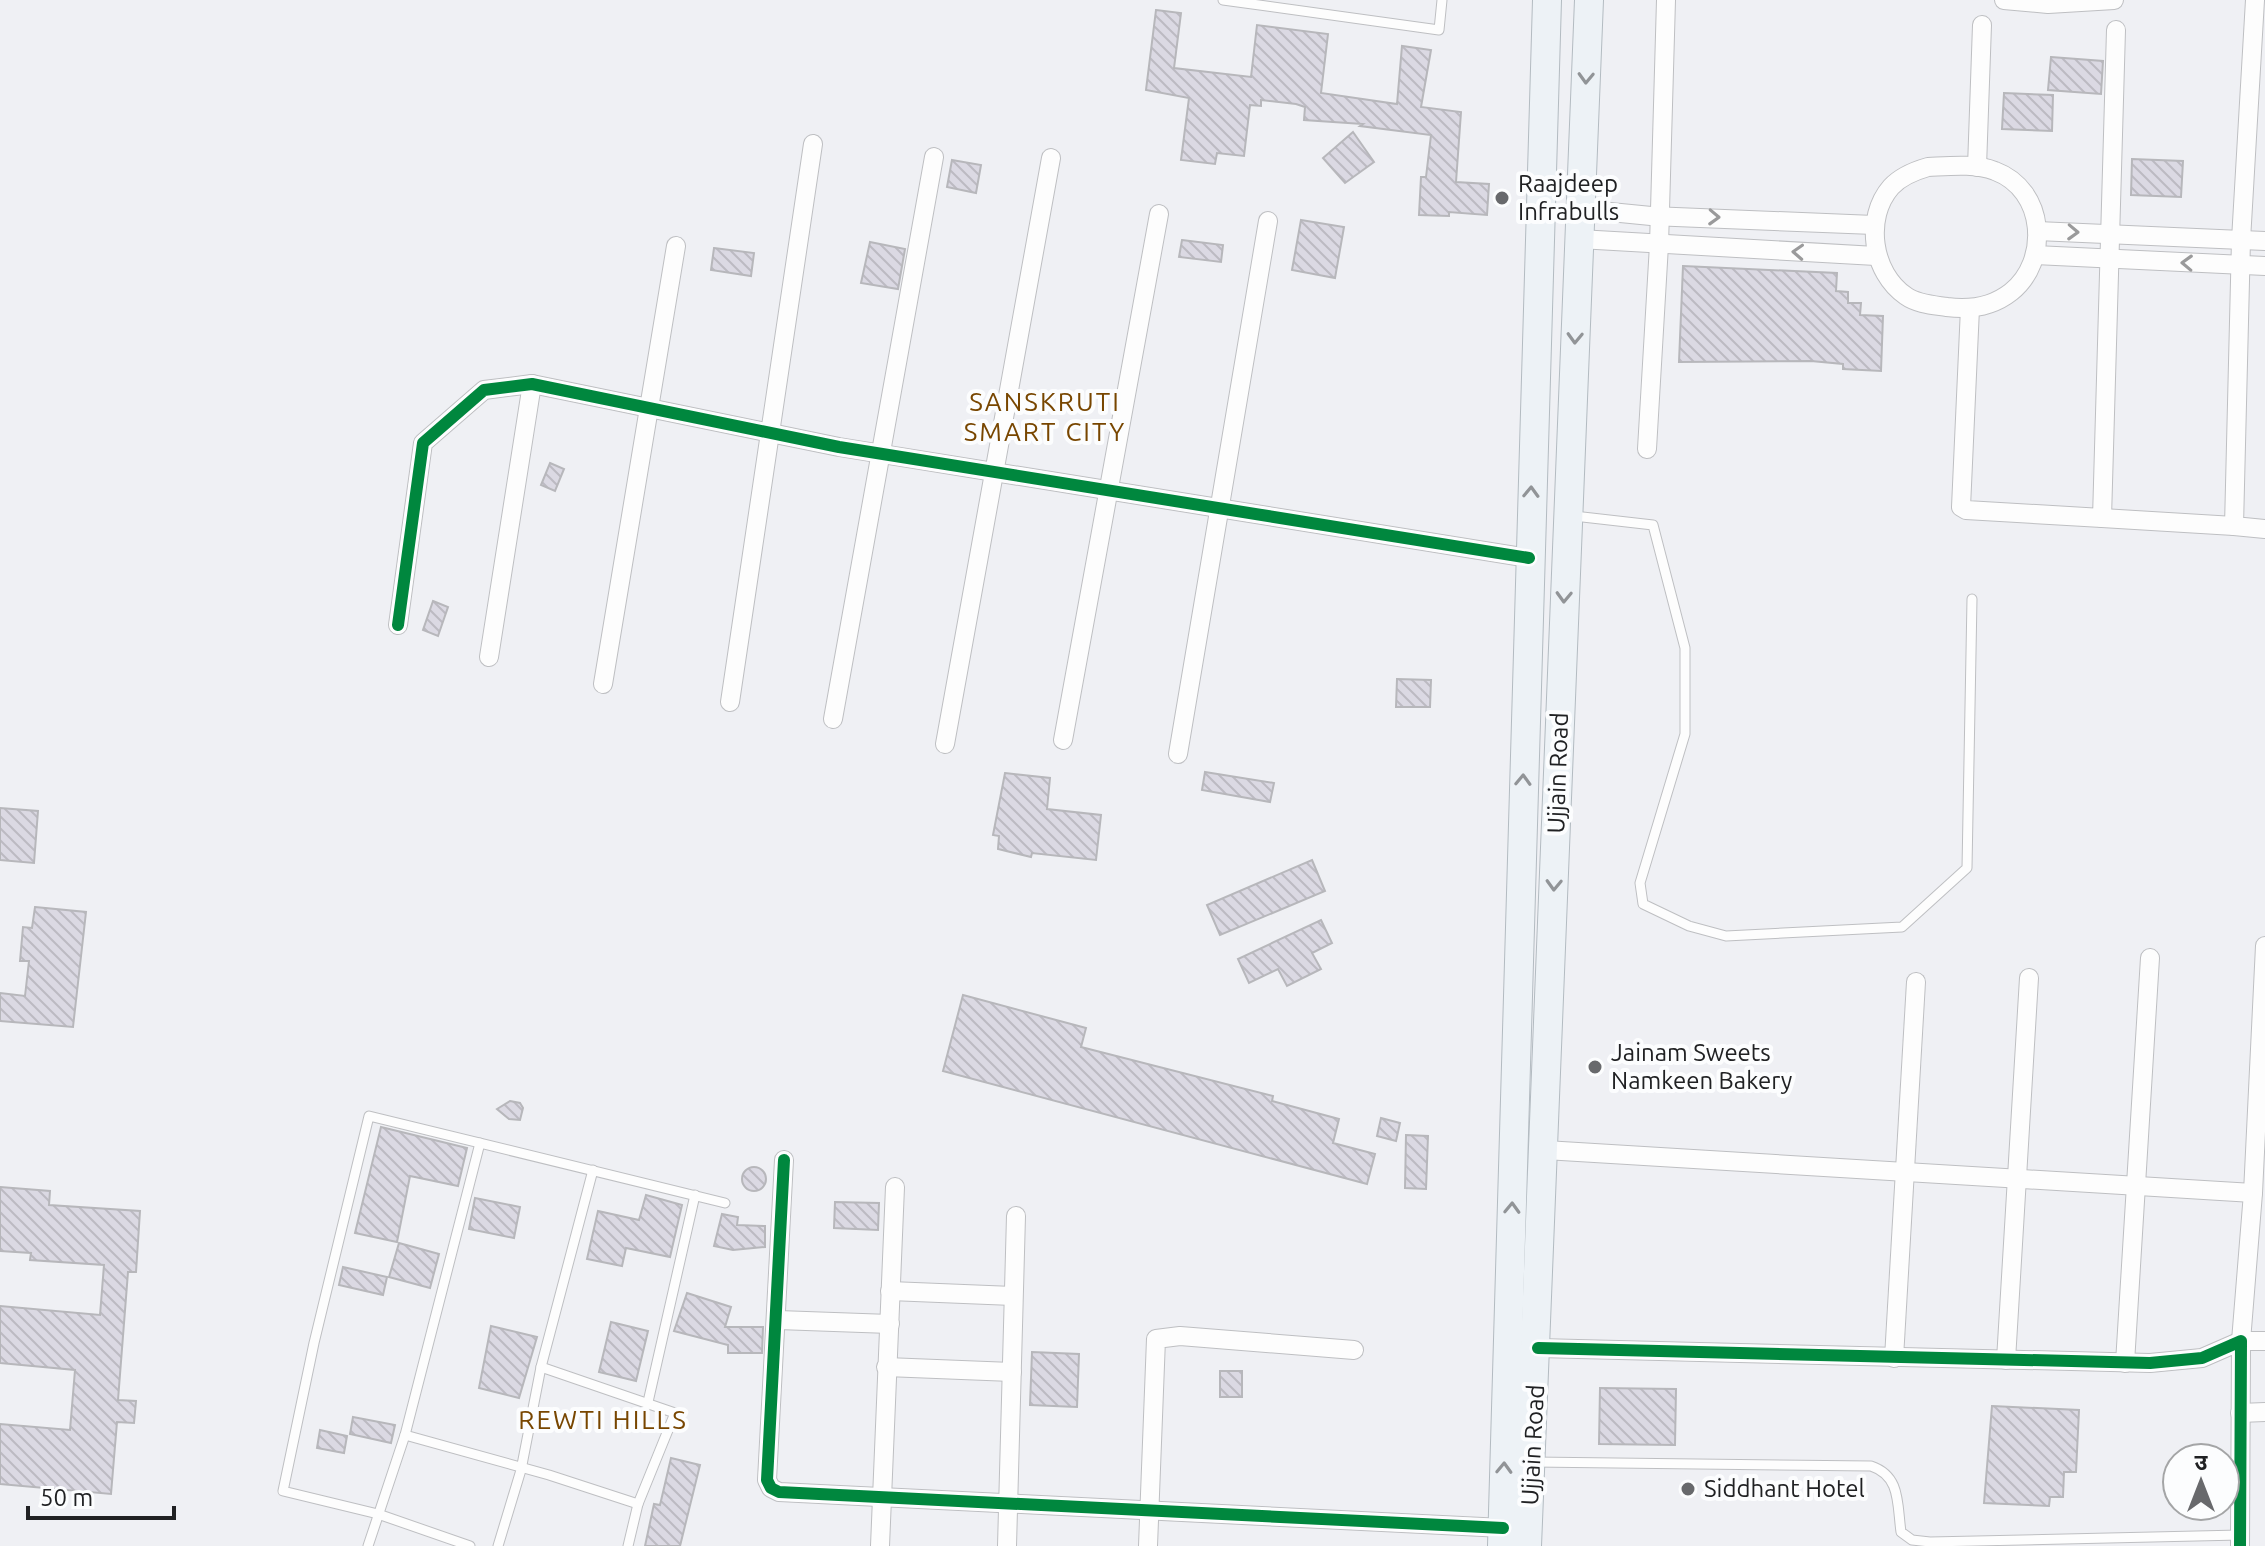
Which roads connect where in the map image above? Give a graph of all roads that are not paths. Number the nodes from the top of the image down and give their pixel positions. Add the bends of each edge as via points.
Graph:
1 (1223, 0) edge
2 (1442, 0) edge
3 (1666, 0) edge
4 (2004, 0) edge
5 (2114, 0) edge
6 (2255, 0) edge
7 (1547, 4) edge
8 (1589, 6) edge
9 (1982, 25) dead end
10 (2116, 30) dead end
11 (813, 144) dead end
12 (934, 157) dead end
13 (1051, 158) dead end
14 (1977, 167) junction
15 (1580, 209) junction
16 (1159, 214) dead end
17 (1660, 216) junction
18 (1751, 219) junction
19 (1268, 221) dead end
20 (1874, 225) junction
21 (2037, 231) junction
22 (2108, 234) junction
23 (1579, 239) junction
24 (2241, 240) junction
25 (2265, 241) edge
26 (1659, 245) junction
27 (676, 246) dead end
28 (1750, 250) junction
29 (2035, 255) junction
30 (1876, 256) junction
31 (2107, 260) junction
32 (2241, 265) junction
33 (2265, 266) edge
34 (1970, 308) junction
35 (532, 384) junction
36 (649, 408) junction
37 (770, 433) junction
38 (1647, 449) dead end
39 (881, 454) junction
40 (994, 472) junction
41 (1108, 491) junction
42 (1219, 508) junction
43 (1567, 516) junction
44 (2102, 518) junction
45 (2234, 526) junction
46 (2265, 529) edge
47 (1529, 558) junction
48 (1972, 599) dead end
49 (398, 625) dead end
50 (489, 657) dead end
51 (603, 684) dead end
52 (730, 702) dead end
53 (833, 719) dead end
54 (1063, 740) dead end
55 (945, 744) dead end
56 (1178, 754) dead end
57 (2265, 946) edge
58 (2150, 958) dead end
59 (2029, 978) dead end
60 (1916, 982) dead end
61 (480, 1143) junction
62 (1545, 1150) junction
63 (784, 1160) dead end
64 (593, 1170) junction
65 (1905, 1170) junction
66 (2017, 1177) junction
67 (2136, 1184) junction
68 (895, 1187) dead end
69 (2253, 1193) junction
70 (695, 1195) junction
71 (725, 1203) dead end
72 (1016, 1216) dead end
73 (890, 1291) junction
74 (1013, 1296) junction
75 (778, 1320) junction
76 (890, 1324) junction
77 (2241, 1341) junction
78 (2265, 1341) edge
79 (1538, 1348) junction
80 (1354, 1350) dead end
81 (1894, 1358) junction
82 (2006, 1360) junction
83 (2125, 1363) junction
84 (541, 1367) junction
85 (886, 1367) junction
86 (1012, 1372) junction
87 (648, 1402) junction
88 (2265, 1412) edge
89 (2240, 1413) junction
90 (405, 1435) junction
91 (1532, 1462) junction
92 (521, 1470) junction
93 (881, 1496) junction
94 (1009, 1502) junction
95 (638, 1504) junction
96 (1150, 1512) junction
97 (378, 1514) junction
98 (1502, 1537) edge
99 (2240, 1541) edge
100 (368, 1546) edge
101 (470, 1546) edge
102 (498, 1546) edge
103 (628, 1546) edge
104 (880, 1546) edge
105 (1007, 1546) edge
106 (1148, 1546) edge
107 (1527, 1546) edge

1 - 2 lane via 1439,30
3 - 17 street
4 - 5 street
6 - 24 street
7 - 8 main road
47 -> 7 main road, Ujjain Road
8 -> 15 main road, Ujjain Road
9 - 14 street
10 - 22 street
11 - 37 street
12 - 39 street
13 - 40 street
14 - 20 street via 1928,167 1908,173 1890,188
14 - 21 street via 2015,183 2029,200
15 - 17 street
15 - 23 main road, Ujjain Road
16 - 41 street
17 -> 18 street
17 - 26 street
18 - 20 street
18 - 28 street
19 - 42 street
20 - 30 street
21 -> 22 street
21 - 29 street
22 - 24 street
22 - 31 street
23 - 26 street
23 -> 43 main road, Ujjain Road
24 - 25 street
24 - 32 street
26 - 28 street
26 - 38 street
27 - 36 street
30 -> 28 street
29 - 31 street
29 - 34 street via 2020,285 2002,299
30 - 34 street via 1906,296
32 -> 31 street
31 - 44 street
32 - 33 street
32 - 45 street
34 - 44 street via 1961,507
35 - 36 street
35 - 49 street via 484,390 423,443
35 - 50 street
36 - 37 street
36 - 51 street
37 - 39 street
37 - 52 street
39 - 40 street
39 - 53 street
40 - 41 street
40 - 55 street
41 - 42 street
41 - 54 street
42 - 47 street
42 - 56 street
43 - 48 lane via 1653,525 1685,648 1685,734 1640,883 1643,904 1726,936 1902,927 1967,868
43 -> 62 main road, Ujjain Road
44 - 45 street
45 - 46 street
98 -> 47 main road, Ujjain Road
57 - 69 street
58 - 67 street
59 - 66 street
60 - 65 street
61 - 64 lane
61 - 90 lane
61 - 97 lane via 369,1116 283,1491
62 - 65 street
62 - 79 main road, Ujjain Road
63 - 75 street
64 - 70 lane
64 - 84 lane
65 - 66 street
65 - 81 street
66 - 67 street
66 - 82 street
67 - 69 street
67 - 83 street
68 - 73 street
69 - 77 street
70 - 71 lane
70 - 87 lane
72 - 74 street
73 - 74 street
73 - 76 street
74 - 86 street
75 - 76 street
75 - 93 street via 767,1480 771,1488
76 - 85 street
77 - 78 street
77 - 83 street via 2202,1358
77 - 89 street
79 - 81 street
79 - 91 main road, Ujjain Road
80 - 96 street via 1180,1336 1156,1339
81 - 82 street
82 - 83 street
84 - 87 lane
84 - 92 lane
85 - 86 street
85 - 93 street
86 - 94 street
87 - 95 lane via 675,1413
88 - 89 street
89 - 99 street
90 - 92 lane
90 - 97 lane
91 - 99 lane via 1871,1466 1894,1481 1901,1532 1912,1540
91 - 107 main road, Ujjain Road
92 - 95 lane
92 - 102 lane
93 - 94 street
93 - 104 street
94 - 96 street
94 - 105 street
95 - 103 lane
96 - 98 street
96 - 106 street
97 - 100 lane
97 - 101 lane

